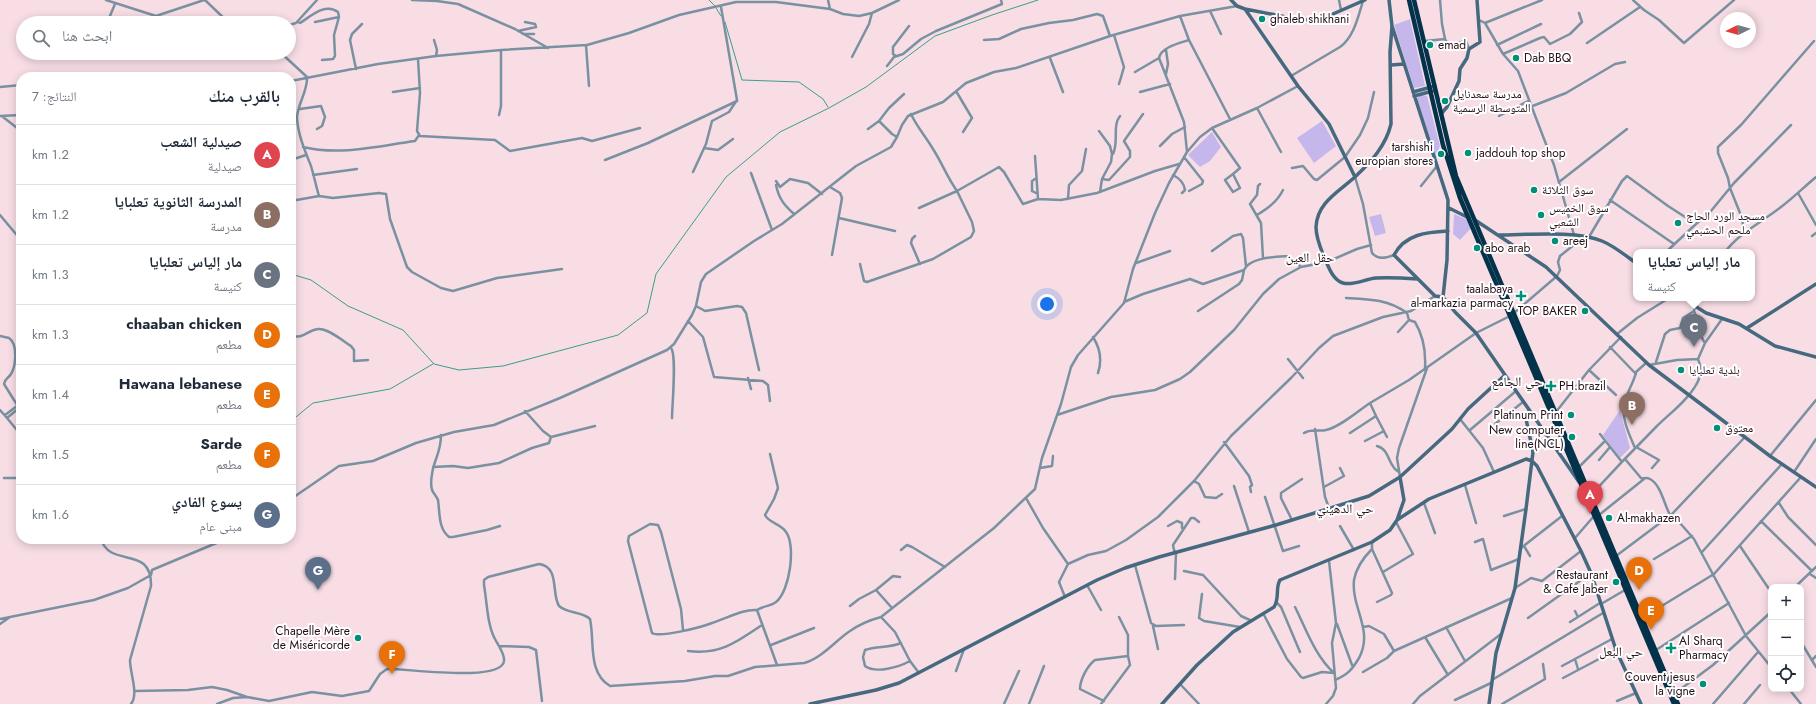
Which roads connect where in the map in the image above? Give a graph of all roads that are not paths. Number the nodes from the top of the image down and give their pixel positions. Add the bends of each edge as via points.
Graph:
1 (106, 0) edge
2 (205, 0) edge
3 (317, 0) edge
4 (412, 0) edge
5 (828, 0) edge
6 (899, 0) edge
7 (1001, 0) edge
8 (1231, 0) edge
9 (1339, 0) edge
10 (1364, 0) edge
11 (1389, 0) edge
12 (1409, 0) edge
13 (1414, 0) edge
14 (1440, 0) edge
15 (1477, 0) edge
16 (1542, 0) edge
17 (1633, 0) edge
18 (1734, 0) edge
19 (735, 1) edge
20 (776, 1) edge
21 (115, 4) junction
22 (1237, 6) junction
23 (720, 7) junction
24 (1640, 7) junction
25 (830, 9) junction
26 (1245, 9) junction
27 (1210, 11) junction
28 (1258, 11) junction
29 (1342, 11) junction
30 (872, 13) junction
31 (1579, 13) dead end
32 (110, 16) edge
33 (158, 16) joint
34 (222, 16) edge
35 (1180, 16) junction
36 (339, 17) junction
37 (1479, 20) junction
38 (1254, 21) junction
39 (298, 22) joint
40 (315, 22) dead end
41 (525, 22) dead end
42 (1485, 23) junction
43 (362, 24) dead end
44 (1541, 24) dead end
45 (909, 26) dead end
46 (1392, 26) junction
47 (518, 31) junction
48 (522, 34) junction
49 (534, 34) dead end
50 (1221, 34) dead end
51 (1112, 36) junction
52 (1445, 39) junction
53 (434, 40) dead end
54 (984, 40) dead end
55 (1189, 40) junction
56 (1424, 41) junction
57 (1814, 41) dead end
58 (1587, 43) dead end
59 (586, 45) junction
60 (1497, 45) junction
61 (548, 48) junction
62 (1166, 49) junction
63 (1469, 49) junction
64 (501, 50) junction
65 (1503, 54) junction
66 (436, 56) junction
67 (896, 56) junction
68 (852, 57) dead end
69 (1050, 58) junction
70 (1159, 58) junction
71 (418, 59) junction
72 (289, 60) edge
73 (322, 60) dead end
74 (1625, 62) dead end
75 (1404, 64) junction
76 (1391, 65) junction
77 (887, 66) dead end
78 (356, 69) junction
79 (1135, 72) dead end
80 (1166, 75) junction
81 (1291, 76) junction
82 (307, 77) junction
83 (296, 80) edge
84 (1119, 84) dead end
85 (1170, 84) junction
86 (16, 85) edge
87 (589, 86) dead end
88 (1298, 86) junction
89 (0, 87) edge
90 (420, 88) junction
91 (1433, 88) junction
92 (956, 91) junction
93 (393, 92) dead end
94 (1063, 92) dead end
95 (1140, 92) dead end
96 (1374, 92) dead end
97 (904, 94) dead end
98 (1413, 94) junction
99 (737, 100) junction
100 (1528, 101) junction
101 (1530, 107) junction
102 (1257, 108) junction
103 (300, 109) junction
104 (911, 114) junction
105 (1143, 114) dead end
106 (1441, 114) junction
107 (16, 115) edge
108 (499, 115) dead end
109 (1, 116) edge
110 (1120, 116) dead end
111 (1498, 116) dead end
112 (1230, 119) junction
113 (879, 121) junction
114 (1791, 125) dead end
115 (16, 127) edge
116 (1185, 127) junction
117 (640, 128) dead end
118 (1212, 128) junction
119 (317, 129) dead end
120 (868, 129) dead end
121 (1627, 129) dead end
122 (1099, 131) dead end
123 (963, 132) dead end
124 (418, 135) junction
125 (898, 137) junction
126 (733, 139) dead end
127 (1160, 146) dead end
128 (303, 147) junction
129 (704, 148) junction
130 (1086, 150) dead end
131 (1187, 152) junction
132 (1281, 152) dead end
133 (1112, 154) junction
134 (306, 155) junction
135 (1035, 156) dead end
136 (1346, 156) junction
137 (1184, 157) junction
138 (296, 158) edge
139 (605, 160) dead end
140 (1179, 164) junction
141 (1437, 166) junction
142 (1292, 168) dead end
143 (357, 169) dead end
144 (693, 172) dead end
145 (751, 173) dead end
146 (1233, 174) junction
147 (313, 175) junction
148 (1173, 175) junction
149 (1355, 176) junction
150 (1816, 177) edge
151 (1102, 179) junction
152 (776, 182) dead end
153 (1559, 182) junction
154 (1260, 184) dead end
155 (776, 185) dead end
156 (1421, 186) dead end
157 (830, 187) junction
158 (1730, 188) junction
159 (1283, 190) dead end
160 (956, 191) junction
161 (1189, 191) dead end
162 (1100, 192) junction
163 (1182, 193) dead end
164 (1798, 193) junction
165 (822, 194) junction
166 (319, 196) junction
167 (1038, 199) junction
168 (1068, 199) junction
169 (296, 200) edge
170 (1610, 200) junction
171 (919, 208) dead end
172 (1449, 208) junction
173 (794, 214) junction
174 (0, 215) edge
175 (1257, 215) junction
176 (1468, 217) junction
177 (839, 218) junction
178 (1474, 220) junction
179 (1696, 224) junction
180 (1816, 225) edge
181 (772, 230) junction
182 (895, 231) dead end
183 (1448, 231) junction
184 (1744, 233) junction
185 (1816, 233) edge
186 (16, 234) edge
187 (1497, 235) junction
188 (915, 236) dead end
189 (1574, 236) junction
190 (1812, 236) dead end
191 (1587, 237) junction
192 (1674, 244) junction
193 (1371, 245) junction
194 (1669, 249) edge
195 (1728, 249) edge
196 (1170, 251) dead end
197 (1212, 251) dead end
198 (832, 255) dead end
199 (1394, 255) junction
200 (1263, 258) junction
201 (1633, 261) edge
202 (1327, 262) junction
203 (1136, 263) junction
204 (860, 264) dead end
205 (920, 264) junction
206 (1246, 266) junction
207 (1301, 267) junction
208 (562, 269) dead end
209 (1244, 270) junction
210 (1557, 276) junction
211 (1418, 279) junction
212 (1816, 284) edge
213 (1435, 296) junction
214 (1443, 297) junction
215 (1346, 298) dead end
216 (1664, 301) edge
217 (1691, 301) edge
218 (1124, 302) junction
219 (696, 306) junction
220 (1695, 306) junction
221 (1198, 311) dead end
222 (1694, 311) junction
223 (1407, 313) junction
224 (1512, 315) junction
225 (1722, 319) junction
226 (1409, 320) junction
227 (688, 321) junction
228 (1747, 328) junction
229 (1398, 332) dead end
230 (1476, 333) junction
231 (1617, 334) junction
232 (0, 336) edge
233 (296, 337) edge
234 (1093, 337) junction
235 (1621, 337) junction
236 (1705, 343) junction
237 (1610, 347) junction
238 (671, 348) junction
239 (1816, 357) edge
240 (1288, 359) dead end
241 (1698, 359) junction
242 (368, 360) dead end
243 (1656, 362) junction
244 (1647, 364) junction
245 (1426, 368) junction
246 (759, 370) dead end
247 (1589, 370) junction
248 (1298, 372) junction
249 (1098, 373) dead end
250 (1636, 374) junction
251 (1505, 375) junction
252 (748, 378) junction
253 (1303, 378) dead end
254 (751, 389) dead end
255 (1516, 391) junction
256 (1616, 395) dead end
257 (1689, 395) junction
258 (1816, 400) edge
259 (770, 401) dead end
260 (1523, 402) junction
261 (16, 403) edge
262 (1370, 403) junction
263 (0, 410) edge
264 (16, 410) edge
265 (525, 411) junction
266 (1530, 411) junction
267 (1556, 412) junction
268 (1057, 415) junction
269 (1376, 416) junction
270 (6, 417) junction
271 (672, 418) dead end
272 (1460, 419) junction
273 (1495, 424) dead end
274 (595, 426) dead end
275 (16, 429) edge
276 (1315, 429) junction
277 (1470, 430) junction
278 (1384, 431) junction
279 (1304, 433) dead end
280 (1350, 433) dead end
281 (1600, 434) dead end
282 (441, 436) junction
283 (551, 437) junction
284 (1387, 437) dead end
285 (1745, 437) junction
286 (1816, 439) edge
287 (1365, 441) dead end
288 (1605, 441) junction
289 (1224, 442) junction
290 (1377, 446) dead end
291 (1610, 447) junction
292 (1635, 447) junction
293 (770, 454) dead end
294 (1571, 455) junction
295 (1053, 456) dead end
296 (1770, 456) junction
297 (1625, 458) junction
298 (1562, 459) junction
299 (1599, 460) dead end
300 (1532, 461) junction
301 (1622, 462) junction
302 (1782, 464) junction
303 (433, 467) junction
304 (1579, 467) junction
305 (1040, 468) junction
306 (1340, 468) dead end
307 (1652, 468) dead end
308 (1399, 472) junction
309 (1494, 472) junction
310 (1794, 472) junction
311 (1400, 477) junction
312 (1801, 477) junction
313 (4, 478) dead end
314 (16, 478) edge
315 (1302, 479) dead end
316 (1644, 479) junction
317 (1194, 481) junction
318 (1465, 484) junction
319 (1581, 485) junction
320 (1234, 486) dead end
321 (1324, 487) junction
322 (1816, 487) edge
323 (1251, 492) dead end
324 (1222, 494) dead end
325 (1591, 495) junction
326 (296, 496) edge
327 (1265, 497) dead end
328 (1026, 498) junction
329 (1424, 502) junction
330 (1779, 503) junction
331 (1329, 508) junction
332 (1526, 508) junction
333 (1401, 510) junction
334 (1409, 513) junction
335 (1671, 514) junction
336 (1597, 515) junction
337 (1504, 516) dead end
338 (1562, 516) junction
339 (1292, 520) junction
340 (1397, 521) junction
341 (1761, 521) junction
342 (1198, 522) dead end
343 (1476, 523) dead end
344 (1276, 525) junction
345 (500, 526) dead end
346 (1168, 526) dead end
347 (1340, 526) dead end
348 (1249, 532) junction
349 (1180, 533) junction
350 (1435, 533) dead end
351 (1692, 536) junction
352 (1575, 538) junction
353 (1372, 542) junction
354 (1475, 542) dead end
355 (104, 544) edge
356 (214, 544) edge
357 (1740, 545) junction
358 (1816, 545) edge
359 (1299, 546) dead end
360 (1523, 547) junction
361 (1372, 549) junction
362 (901, 550) dead end
363 (1354, 550) junction
364 (1582, 551) junction
365 (1702, 552) junction
366 (1176, 553) junction
367 (1530, 556) dead end
368 (1616, 556) junction
369 (1519, 558) junction
370 (1654, 560) dead end
371 (1329, 561) junction
372 (1068, 564) junction
373 (1135, 565) junction
374 (945, 567) junction
375 (1816, 567) edge
376 (1184, 571) dead end
377 (1383, 572) junction
378 (1591, 572) junction
379 (1811, 572) junction
380 (1714, 574) junction
381 (151, 575) junction
382 (900, 577) dead end
383 (1816, 578) edge
384 (1175, 579) dead end
385 (1798, 584) edge
386 (1087, 585) junction
387 (1768, 587) edge
388 (1515, 588) junction
389 (876, 590) junction
390 (1625, 590) junction
391 (1202, 594) dead end
392 (1065, 597) junction
393 (1512, 598) junction
394 (1377, 602) dead end
395 (1277, 603) junction
396 (1729, 603) junction
397 (1600, 604) junction
398 (850, 606) dead end
399 (1295, 607) dead end
400 (892, 608) junction
401 (757, 610) junction
402 (1102, 610) dead end
403 (1575, 611) dead end
404 (1603, 613) junction
405 (1264, 615) junction
406 (1768, 615) edge
407 (10, 616) junction
408 (881, 617) junction
409 (1120, 617) dead end
410 (1578, 617) junction
411 (0, 618) edge
412 (1528, 618) dead end
413 (1642, 618) junction
414 (1252, 622) junction
415 (1570, 622) dead end
416 (1336, 623) junction
417 (0, 624) edge
418 (762, 625) junction
419 (1153, 625) junction
420 (1184, 626) dead end
421 (1363, 627) junction
422 (1446, 627) junction
423 (814, 628) dead end
424 (1241, 628) junction
425 (683, 630) junction
426 (1501, 634) junction
427 (1746, 636) junction
428 (1425, 637) junction
429 (1612, 639) junction
430 (901, 643) junction
431 (771, 645) junction
432 (498, 646) junction
433 (1804, 647) edge
434 (964, 649) junction
435 (1158, 649) dead end
436 (1616, 650) junction
437 (688, 651) dead end
438 (1394, 651) junction
439 (1656, 651) junction
440 (1300, 652) dead end
441 (1758, 652) junction
442 (1128, 656) junction
443 (1816, 656) edge
444 (1575, 659) junction
445 (1812, 660) junction
446 (910, 661) junction
447 (1465, 661) junction
448 (1543, 664) dead end
449 (1768, 664) edge
450 (777, 665) junction
451 (1352, 665) dead end
452 (1044, 666) dead end
453 (1562, 666) dead end
454 (1816, 667) edge
455 (1578, 669) junction
456 (956, 671) dead end
457 (1019, 671) dead end
458 (1363, 672) dead end
459 (1334, 673) junction
460 (919, 674) junction
461 (1448, 675) junction
462 (1563, 678) dead end
463 (1335, 680) junction
464 (1491, 682) junction
465 (1180, 684) junction
466 (1760, 685) dead end
467 (135, 691) junction
468 (1792, 692) edge
469 (1636, 693) junction
470 (1674, 694) junction
471 (247, 697) junction
472 (1455, 700) dead end
473 (542, 701) dead end
474 (1104, 701) junction
475 (1617, 701) dead end
476 (1672, 703) edge
477 (131, 704) edge
478 (217, 704) edge
479 (810, 704) edge
480 (1004, 704) edge
481 (1029, 704) edge
482 (1101, 704) edge
483 (1162, 704) edge
484 (1199, 704) edge
485 (1326, 704) edge
486 (1413, 704) edge
487 (1489, 704) edge
488 (1502, 704) edge
489 (1641, 704) edge
490 (1678, 704) edge
491 (1713, 704) edge
492 (1744, 704) edge
493 (1801, 704) edge

1 - 21 street
2 - 33 street
2 - 34 street
3 - 39 street
4 - 47 street via 458,4
5 - 25 street
6 - 30 street
7 - 67 street via 1002,4 936,31 920,39 903,54
8 - 22 street
9 - 29 street
10 - 29 street
10 - 81 street via 1347,42
11 - 46 street
12 - 91 highway
13 - 56 highway
14 - 52 street
15 - 37 street
16 - 42 street
17 - 24 street
18 - 24 street via 1684,43
19 - 20 street
19 - 23 street
20 - 25 street
21 - 32 street
21 - 33 street
22 - 26 street
22 - 27 street
23 - 59 street via 679,15
23 - 99 street
24 - 58 street
25 - 30 street via 859,16
26 - 28 street
26 - 38 street
27 - 35 street
27 - 50 street
28 - 29 street via 1317,21
28 - 38 street
30 - 68 street
31 - 65 street via 1582,21 1568,35 1550,44 1544,37 1540,38
35 - 51 street
35 - 55 street
36 - 39 street via 336,11 323,10
36 - 40 street
36 - 73 street via 334,34 335,56 333,59
37 - 42 street
37 - 63 street via 1480,42
38 - 81 street
41 - 47 street via 535,24 536,27
42 - 60 street
43 - 78 street via 350,40
44 - 60 street
45 - 67 street via 893,47 893,54
46 - 75 street
46 - 76 street
47 - 48 street
48 - 49 street
48 - 61 street
51 - 54 street via 1103,16 1097,14 1021,29 996,40
51 - 69 street
51 - 84 street via 1124,67
52 - 56 street
52 - 63 street via 1447,45 1466,41
53 - 66 street
55 - 62 street
55 - 112 street
56 - 91 highway
57 - 158 street via 1741,125 1718,147
59 - 61 street
59 - 87 street
60 - 65 street
61 - 64 street
62 - 70 street
62 - 80 street
63 - 106 street via 1460,69 1459,81
64 - 66 street
64 - 108 street
65 - 100 street via 1518,71
66 - 71 street
67 - 77 street
69 - 92 street via 994,72 966,83
69 - 94 street
70 - 79 street
70 - 80 street
71 - 78 street
71 - 90 street
72 - 82 street
74 - 101 street via 1615,64 1566,93
75 - 76 street
75 - 98 street
76 - 149 street via 1392,124 1389,134 1377,153
78 - 82 street
80 - 85 street
81 - 88 street
82 - 83 street
82 - 103 street
85 - 95 street
85 - 116 street
86 - 89 street
88 - 102 street
88 - 136 street via 1329,124
90 - 93 street
90 - 124 street
91 - 98 street
91 - 106 highway
91 - 176 highway via 1446,157
92 - 104 street via 942,102
92 - 123 street via 972,118
96 - 136 street via 1365,125
97 - 113 street
98 - 141 street
99 - 129 street via 730,112 712,121
99 - 139 street via 648,143
100 - 101 street
100 - 111 street
101 - 153 street
102 - 112 street
102 - 132 street
103 - 119 street via 321,106 325,117 322,126
103 - 128 street via 298,122
104 - 125 street via 902,124
104 - 160 street
105 - 151 street via 1124,141 1130,151 1130,157 1109,180
106 - 178 highway via 1456,176
107 - 109 street
109 - 115 street
110 - 133 street via 1117,120 1116,148
112 - 118 street
113 - 120 street
113 - 125 street
114 - 158 street
116 - 127 street via 1172,134
116 - 131 street
117 - 124 street via 592,141 582,138 510,151 495,140
118 - 131 street
118 - 146 street via 1240,168
121 - 153 street
122 - 133 street via 1110,146
124 - 128 street via 415,141 337,151
125 - 157 street via 891,147 856,166
126 - 129 street via 718,150
128 - 134 street
129 - 144 street
130 - 168 street via 1082,171 1069,185
131 - 137 street
133 - 151 street via 1111,162
134 - 138 street
134 - 147 street
135 - 167 street
136 - 142 street via 1317,180 1303,166
136 - 149 street
137 - 140 street
137 - 161 street via 1203,181
140 - 148 street
140 - 162 street
141 - 156 street
141 - 172 street
143 - 147 street
145 - 181 street
146 - 146 street via 1225,180 1233,192 1240,188
147 - 166 street
148 - 163 street via 1178,177 1185,188
148 - 203 street
149 - 193 street
149 - 202 street via 1327,201 1319,214 1317,233
150 - 164 street
151 - 162 street
152 - 165 street via 780,187 790,179 806,183
153 - 189 street
154 - 175 street via 1257,195 1250,204
155 - 173 street via 778,197
157 - 165 street
157 - 177 street via 842,195
158 - 179 street
158 - 184 street via 1742,218
159 - 175 street via 1280,198
160 - 167 street via 999,167 1023,204
160 - 171 street
160 - 205 street via 974,231 971,236 952,248
162 - 168 street
164 - 180 street
164 - 184 street
165 - 173 street
166 - 169 street
166 - 208 street via 333,198 386,194 390,219 407,267 445,290 453,291 507,276
167 - 168 street
170 - 179 street via 1627,176
170 - 191 street
170 - 192 street
172 - 176 street
172 - 183 street
173 - 181 street
174 - 186 street
175 - 200 street via 1261,227
176 - 178 street
176 - 224 highway
177 - 182 street
177 - 198 street
178 - 187 street
178 - 224 highway
179 - 192 street
181 - 219 street via 706,274 700,282
183 - 199 street via 1410,238
183 - 214 street
184 - 195 street
185 - 190 street
187 - 189 street
187 - 210 street
188 - 205 street via 911,243
189 - 191 street
191 - 201 street via 1610,245
191 - 210 street via 1560,256 1560,270
192 - 194 street
193 - 199 street via 1372,253 1377,257
193 - 202 street
196 - 203 street
197 - 206 street via 1233,236 1241,234
199 - 211 street
200 - 206 street
200 - 207 street via 1289,256
202 - 207 street
202 - 211 street via 1333,275 1344,283 1374,278
203 - 218 street
204 - 205 street via 862,278 867,282
206 - 209 street
207 - 268 street via 1270,287 1234,330 1180,379 1155,390 1111,397
209 - 218 street via 1204,284 1198,284 1190,279
209 - 221 street via 1239,284
210 - 224 street
210 - 231 street
211 - 213 street
212 - 228 street
213 - 214 street
213 - 223 street
214 - 230 street
215 - 223 street via 1380,300 1398,306
216 - 231 street
217 - 220 street
218 - 234 street
219 - 227 street
219 - 246 street via 705,311 742,307 746,313
220 - 222 street
220 - 225 street
222 - 236 street
222 - 243 street via 1683,318 1680,328 1665,334
223 - 226 street
223 - 248 street via 1384,317 1333,336 1313,353
224 - 230 street
224 - 267 highway
224 - 294 highway
225 - 228 street
225 - 236 street
226 - 229 street
226 - 245 street via 1414,322 1422,338 1426,352
227 - 238 street
227 - 252 street via 703,338 714,377
228 - 239 street via 1775,346
230 - 245 street
230 - 251 street
231 - 235 street
232 - 261 street via 9,338 13,343 13,368 4,384
233 - 242 street via 323,330 351,346 354,350 354,361
234 - 249 street via 1101,364
234 - 268 street via 1073,363
235 - 237 street
235 - 244 street
236 - 241 street
237 - 247 street
237 - 250 street
238 - 265 street
238 - 271 street via 674,366
240 - 248 street
241 - 243 street
241 - 257 street via 1701,366 1700,378
243 - 244 street
244 - 250 street
244 - 257 street
245 - 262 street
245 - 308 street via 1399,448
247 - 256 street
247 - 267 street
248 - 253 street
248 - 289 street
250 - 292 street via 1624,405
251 - 255 street
251 - 272 street
252 - 254 street
252 - 259 street via 766,382
255 - 260 street
255 - 277 street
257 - 285 street
257 - 292 street
258 - 296 street
260 - 266 street
260 - 273 street
262 - 269 street
262 - 276 street via 1342,422 1325,430
263 - 270 street
264 - 270 street
265 - 282 street via 494,425
265 - 283 street
266 - 298 street
266 - 300 street via 1525,414 1532,442
267 - 294 highway
268 - 305 street
269 - 278 street
269 - 280 street
270 - 275 street
272 - 277 street
272 - 311 street
274 - 283 street
276 - 279 street
276 - 321 street
277 - 309 street via 1483,448
278 - 284 street
278 - 287 street
281 - 288 street
282 - 303 street via 440,454
282 - 326 street via 416,443 378,460 340,466
283 - 303 street via 549,443 499,463 468,468
285 - 296 street
285 - 335 street
286 - 310 street
288 - 291 street
288 - 304 street
289 - 317 street
289 - 323 street via 1249,476
290 - 308 street via 1383,448
291 - 299 street
291 - 301 street
292 - 297 street
292 - 307 street via 1659,460
293 - 401 street via 778,488 765,515 788,535 790,572 786,588 776,603
294 - 298 street
294 - 304 highway
294 - 319 highway
295 - 305 street via 1052,466
296 - 302 street
297 - 301 street
297 - 316 street
298 - 319 street
300 - 309 street via 1523,460
300 - 332 street
300 - 338 street
301 - 325 street
302 - 310 street
302 - 365 street
303 - 345 street via 432,489 438,498 440,522 447,536 453,538
304 - 325 highway
305 - 328 street via 1035,489
306 - 321 street via 1344,476
308 - 311 street
309 - 318 street
310 - 312 street
311 - 331 street via 1374,494
311 - 333 street via 1404,500
312 - 322 street
312 - 330 street
313 - 314 street
315 - 339 street via 1281,493
316 - 335 street via 1649,479 1658,490
316 - 336 street
317 - 324 street via 1199,484 1205,497 1216,498
317 - 372 street via 1158,517 1134,536 1106,551 1088,555
318 - 329 street
318 - 343 street
319 - 336 highway
320 - 348 street
321 - 331 street
325 - 336 highway
327 - 344 street
328 - 372 street
328 - 374 street via 994,528
329 - 334 street
329 - 350 street
330 - 341 street
330 - 358 street via 1788,517
331 - 339 street
332 - 337 street
332 - 360 street
333 - 334 street
333 - 340 street
334 - 340 street
335 - 351 street
335 - 368 street
336 - 352 street
336 - 368 highway
336 - 390 highway
338 - 352 street
338 - 360 street
339 - 344 street
340 - 353 street via 1383,536
340 - 377 street via 1413,554
341 - 357 street
341 - 379 street
342 - 349 street via 1191,518
344 - 348 street
344 - 359 street via 1283,551
346 - 349 street via 1177,521 1183,527
347 - 363 street
348 - 366 street
349 - 366 street via 1173,545
351 - 365 street
351 - 370 street
352 - 364 street
353 - 361 street
353 - 363 street
354 - 369 street via 1483,539 1491,570
355 - 381 street via 108,551 116,555 140,561
356 - 381 street via 152,570
357 - 380 street
357 - 387 street
360 - 367 street
360 - 369 street
361 - 377 street
361 - 421 street via 1365,557 1354,582
362 - 374 street via 907,545 912,546
363 - 371 street
364 - 378 street
364 - 388 street via 1542,582 1531,578
365 - 380 street
366 - 373 street
366 - 384 street
368 - 413 highway
369 - 388 street
371 - 395 street via 1280,580
371 - 416 street
372 - 392 street via 1059,582
373 - 386 street
373 - 419 street via 1149,620
374 - 400 street
375 - 379 street
376 - 414 street via 1203,574 1241,616
377 - 394 street via 1392,594
378 - 397 street
378 - 412 street
379 - 383 street
379 - 385 street
380 - 396 street
380 - 413 street
381 - 407 street via 128,588 94,600
381 - 467 street via 151,586 130,660 130,673
382 - 389 street via 893,576
386 - 392 street
386 - 402 street
388 - 393 street
389 - 398 street
389 - 400 street
390 - 397 street
390 - 476 highway
391 - 424 street via 1199,618
392 - 434 street
393 - 422 street
393 - 426 street
395 - 405 street
395 - 440 street via 1281,606
396 - 427 street
396 - 439 street
397 - 404 street
397 - 410 street
399 - 459 street via 1315,648
400 - 408 street
401 - 418 street
401 - 425 street
403 - 410 street
404 - 429 street
404 - 464 street
405 - 414 street
405 - 459 street via 1287,659 1303,678 1322,672
406 - 427 street
407 - 411 street
407 - 417 street
408 - 430 street
408 - 450 street via 859,625 808,662
409 - 442 street via 1128,635
410 - 415 street
413 - 439 highway
414 - 424 street
416 - 451 street
416 - 459 street via 1332,643
418 - 431 street
418 - 437 street via 728,647 708,652
419 - 420 street
419 - 435 street
421 - 438 street via 1368,626 1384,634
421 - 463 street via 1365,640 1362,652 1352,671
422 - 428 street
422 - 447 street
423 - 431 street
424 - 465 street via 1212,651
425 - 425 street via 658,635 654,635 650,630 628,541 629,536 650,524 658,525 661,532 681,609
426 - 447 street
426 - 464 street
427 - 441 street
427 - 470 street
428 - 438 street
428 - 461 street
429 - 436 street
429 - 444 street
430 - 446 street
430 - 446 street via 865,650 865,666 869,669 888,669
431 - 450 street
432 - 450 street via 490,623 484,580 539,564 547,566 552,573 559,606 565,611 590,619 594,663 604,681 610,686 728,676 755,667
432 - 471 street via 504,661 501,668 492,670 463,673 387,669 380,674 369,691 363,693 342,696 312,692 269,701
432 - 473 street via 529,647 536,650
433 - 445 street
434 - 456 street
434 - 460 street
436 - 455 street
436 - 469 street
438 - 458 street
439 - 470 highway
441 - 449 street
441 - 491 street
442 - 474 street via 1130,665
442 - 474 street via 1095,660 1087,668 1080,689
443 - 445 street
444 - 453 street
444 - 455 street
445 - 454 street
446 - 460 street
447 - 461 street
448 - 488 street via 1545,679
452 - 481 street
455 - 462 street
457 - 480 street
459 - 463 street
460 - 479 street via 876,690
461 - 486 street
463 - 485 street via 1335,692
464 - 472 street
464 - 487 street
465 - 483 street
465 - 484 street
466 - 492 street
467 - 471 street via 212,687
467 - 477 street
468 - 493 street
469 - 475 street
469 - 489 street
470 - 490 highway
471 - 478 street via 228,699
474 - 482 street

